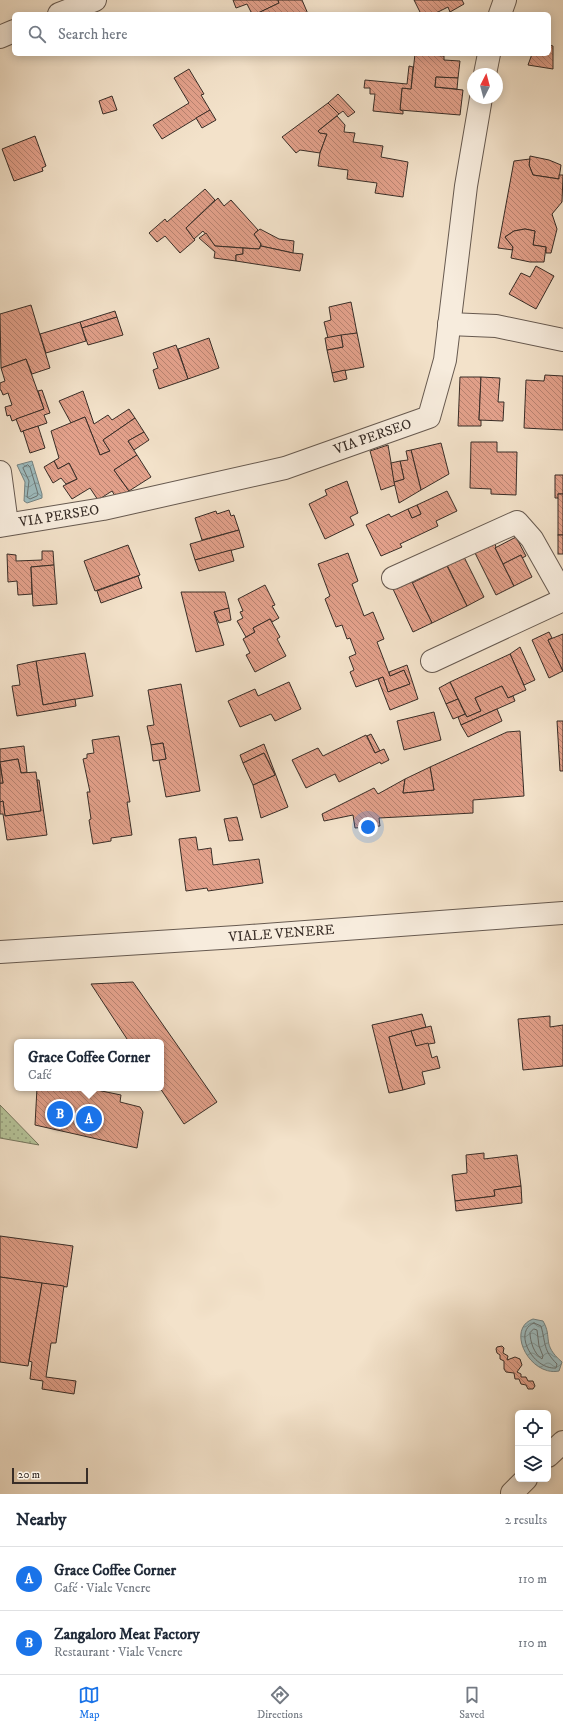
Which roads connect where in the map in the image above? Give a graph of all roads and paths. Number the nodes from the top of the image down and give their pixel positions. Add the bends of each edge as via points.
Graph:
1 (96, 0) edge
2 (505, 0) edge
3 (64, 12) edge
4 (501, 12) edge
5 (12, 33) edge
6 (0, 37) edge
7 (489, 56) edge
8 (486, 68) edge
9 (480, 104) edge
10 (449, 324) junction
11 (563, 340) edge
12 (0, 472) edge
13 (3, 525) edge
14 (393, 578) dead end
15 (563, 594) edge
16 (563, 600) edge
17 (432, 661) dead end
18 (563, 913) edge
19 (0, 952) edge
20 (563, 1442) edge
21 (551, 1453) edge

1 - 3 street
2 - 4 street
5 - 6 street
7 - 8 street
9 - 10 street, VIA PERSEO via 466,186
10 - 11 street via 496,326
10 - 13 street, VIA PERSEO via 445,360 429,417 285,468 103,509
12 - 13 street
14 - 15 street via 517,522 532,539
16 - 17 street
18 - 19 street, VIALE VENERE
20 - 21 street

